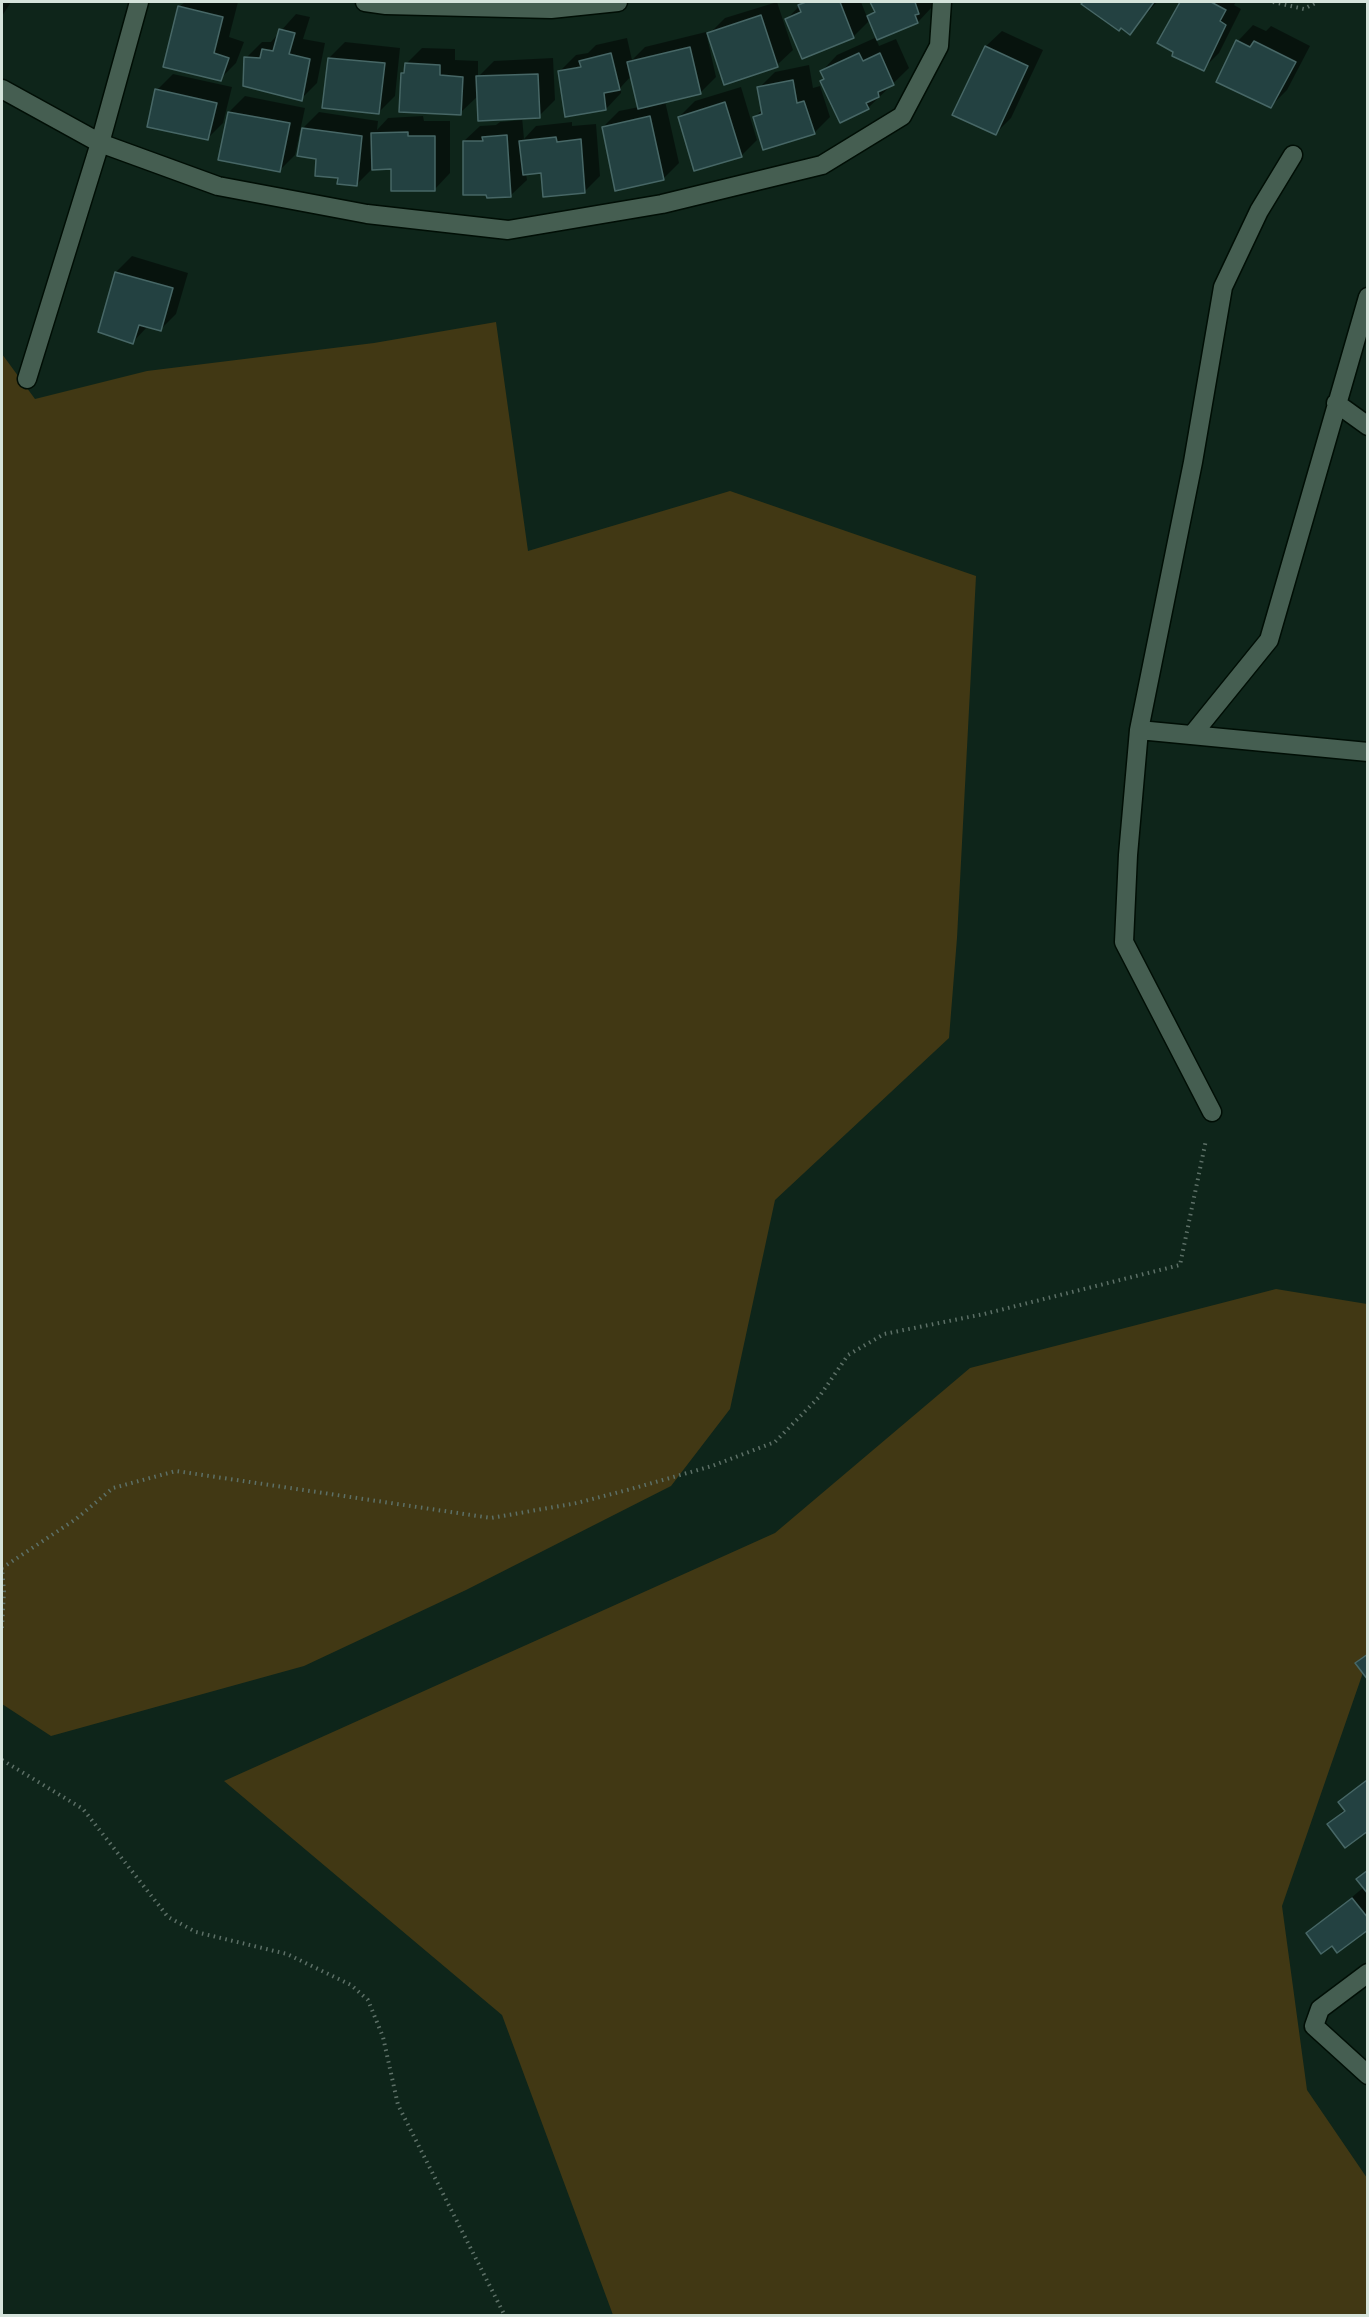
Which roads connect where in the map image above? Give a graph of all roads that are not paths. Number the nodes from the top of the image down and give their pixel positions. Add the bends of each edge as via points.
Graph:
1 (139, 2) edge
2 (365, 2) edge
3 (618, 2) edge
4 (942, 2) edge
5 (2, 89) edge
6 (100, 143) junction
7 (1293, 155) dead end
8 (1368, 297) edge
9 (27, 379) dead end
10 (1336, 403) junction
11 (1368, 426) edge
12 (1139, 730) junction
13 (1192, 735) junction
14 (1368, 752) edge
15 (1212, 1112) road end
16 (1368, 1973) edge
17 (1368, 2075) edge

1 - 6 street
2 - 3 street via 551,9
4 - 6 street via 939,46 903,116 822,165 662,204 544,224 508,230 344,210 218,186
5 - 6 street
6 - 9 street
7 - 12 street via 1259,211 1223,287 1193,462
8 - 10 street
10 - 11 street
10 - 13 street via 1269,640
12 - 13 street
12 - 15 street via 1124,942
13 - 14 street
16 - 17 street via 1320,2009 1314,2026

